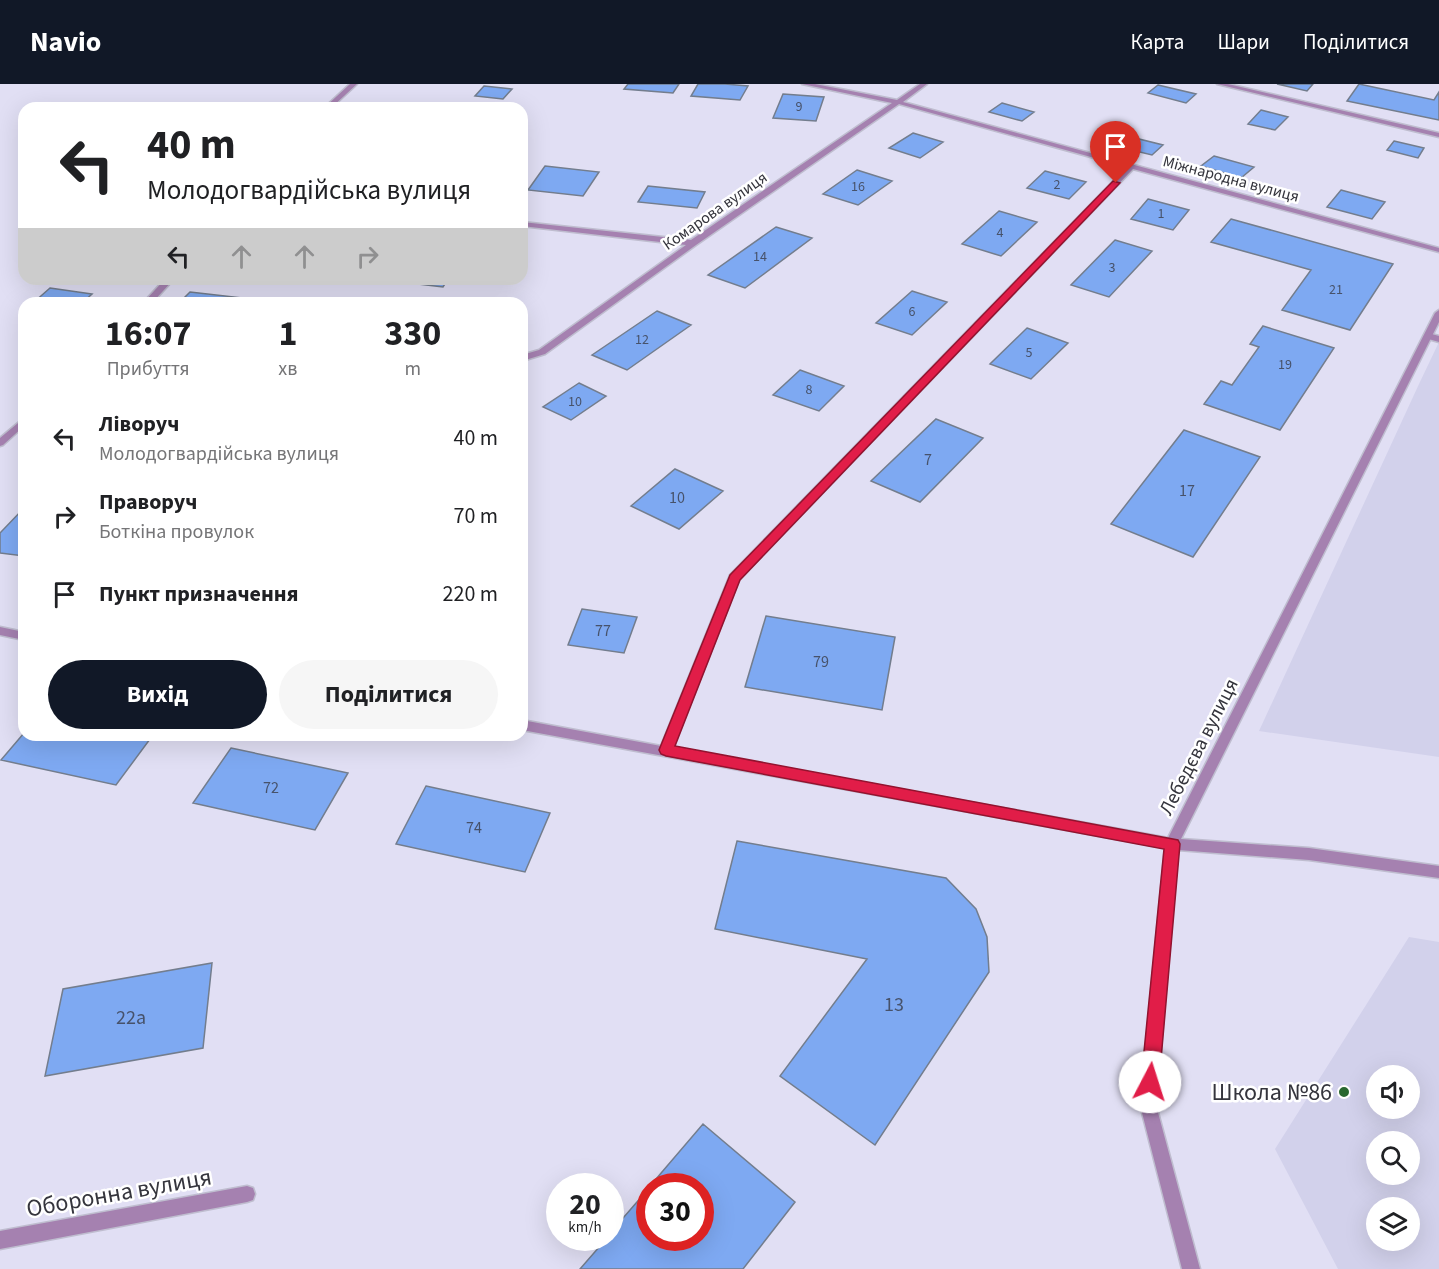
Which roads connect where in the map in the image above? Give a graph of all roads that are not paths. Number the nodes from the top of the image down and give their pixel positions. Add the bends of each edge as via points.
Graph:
1 (354, 84) edge
2 (806, 84) edge
3 (924, 84) edge
4 (1220, 84) edge
5 (334, 102) edge
6 (897, 102) junction
7 (1439, 135) edge
8 (1132, 166) junction
9 (528, 225) edge
10 (693, 243) junction
11 (1439, 250) edge
12 (164, 285) edge
13 (153, 297) edge
14 (1439, 313) edge
15 (1433, 337) edge
16 (528, 356) edge
17 (18, 426) edge
18 (0, 443) edge
19 (0, 631) edge
20 (18, 635) edge
21 (528, 726) edge
22 (666, 750) junction
23 (1172, 844) junction
24 (1439, 872) edge
25 (247, 1194) dead end
26 (0, 1240) edge
27 (1191, 1269) edge

1 - 5 street
2 - 6 street, Міжнародна вулиця
3 - 6 street, Комарова вулиця
4 - 7 street
6 - 8 street, Міжнародна вулиця
6 - 10 street, Комарова вулиця
8 - 11 street, Міжнародна вулиця
8 - 22 street via 734,578
9 - 10 street
10 - 16 street, Комарова вулиця via 542,352
12 - 13 street
14 - 15 street, Лебедєва вулиця
15 - 23 street, Лебедєва вулиця
17 - 18 street
19 - 20 street
21 - 22 street
22 - 23 street
23 - 24 street via 1309,854
23 - 27 street, Лебедєва вулиця via 1148,1105
25 - 26 street, Оборонна вулиця

